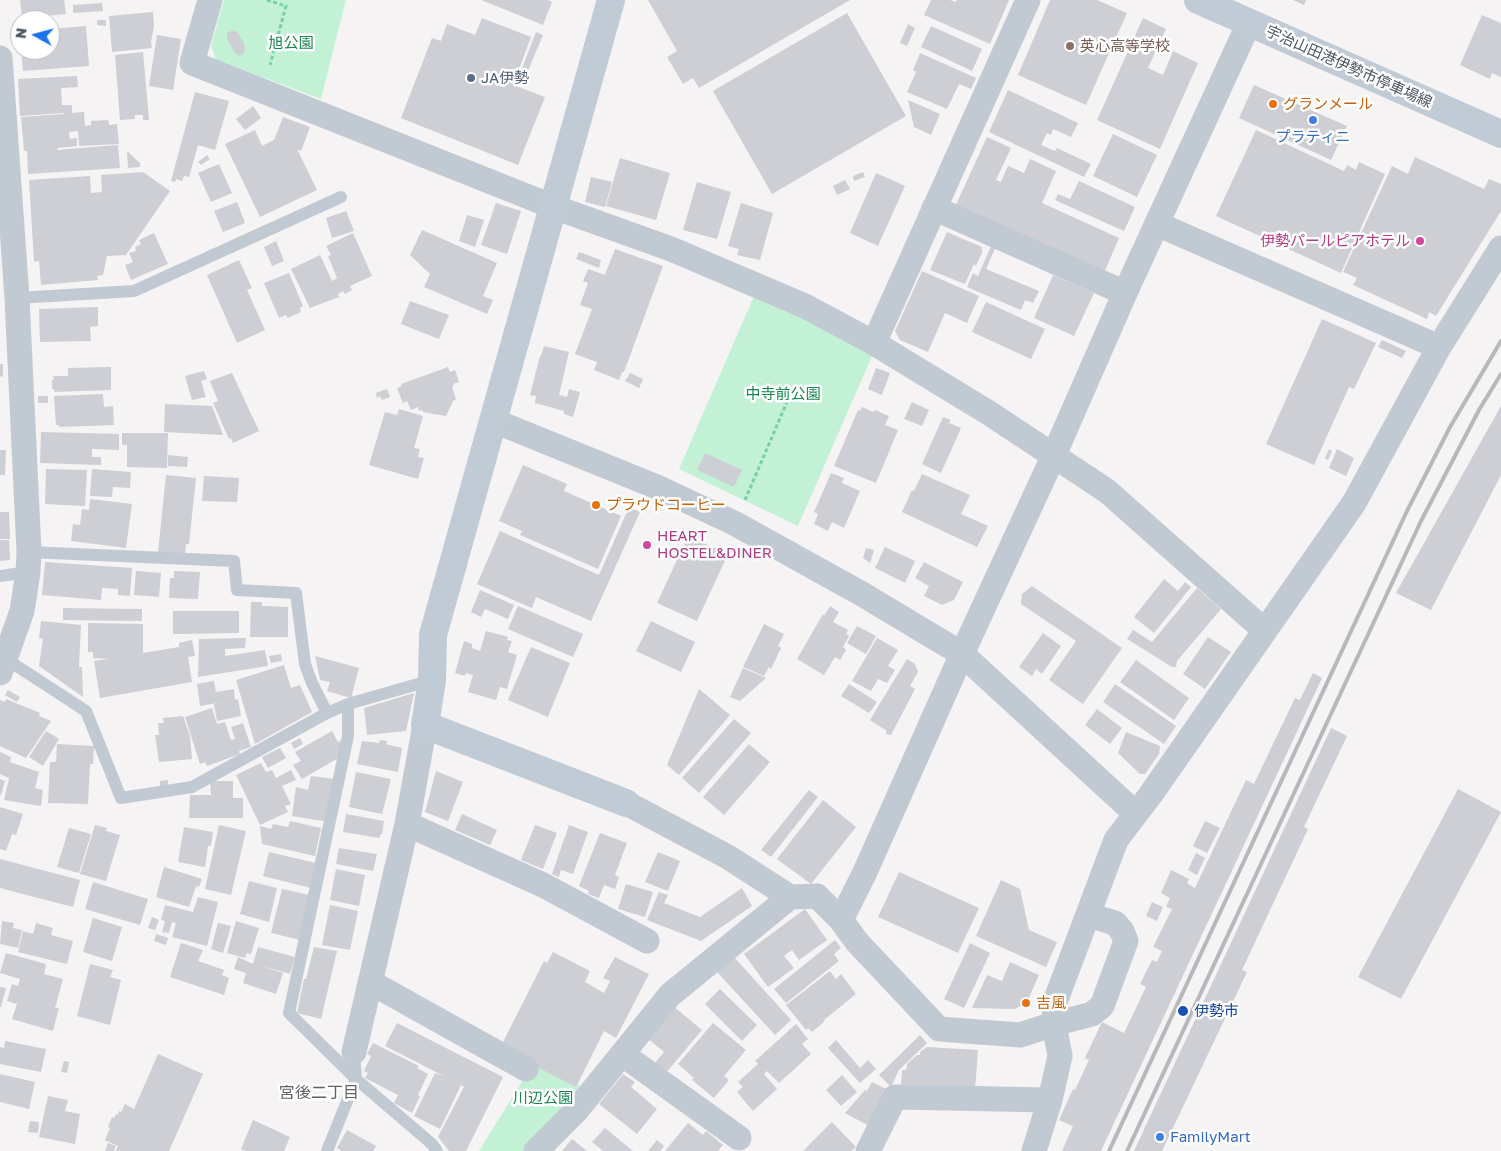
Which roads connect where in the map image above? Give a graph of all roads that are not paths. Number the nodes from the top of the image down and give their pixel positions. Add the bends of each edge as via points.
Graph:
1 (210, 0) edge
2 (611, 0) edge
3 (1028, 0) edge
4 (1198, 0) edge
5 (1249, 23) junction
6 (0, 58) edge
7 (2, 129) edge
8 (1501, 134) edge
9 (342, 197) dead end
10 (554, 207) junction
11 (934, 208) junction
12 (1157, 224) junction
13 (1501, 248) edge
14 (1125, 293) junction
15 (17, 298) junction
16 (874, 343) junction
17 (1439, 347) junction
18 (492, 420) junction
19 (1054, 455) junction
20 (29, 562) junction
21 (0, 576) edge
22 (1264, 630) junction
23 (962, 654) junction
24 (3, 666) edge
25 (432, 680) junction
26 (348, 704) junction
27 (327, 713) junction
28 (425, 726) junction
29 (626, 803) joint
30 (1135, 813) junction
31 (406, 824) junction
32 (790, 897) junction
33 (1088, 915) junction
34 (841, 920) junction
35 (647, 941) dead end
36 (370, 982) junction
37 (1054, 1024) junction
38 (354, 1052) joint
39 (622, 1054) junction
40 (526, 1069) dead end
41 (356, 1079) junction
42 (1050, 1100) junction
43 (741, 1147) edge
44 (327, 1151) edge
45 (437, 1151) edge
46 (536, 1151) edge
47 (868, 1151) edge
48 (1034, 1151) edge

1 - 10 street via 192,63
2 - 10 street
3 - 11 street
4 - 5 street, 宇治山田港伊勢市停車場線
5 - 8 street, 宇治山田港伊勢市停車場線
5 - 12 street
6 - 7 street
7 - 15 street
9 - 15 lane via 134,291
10 - 16 street via 747,281 805,306
10 - 18 street
11 - 14 street
11 - 16 street
12 - 14 street
12 - 17 street
13 - 17 street
14 - 19 street
15 - 20 street
16 - 19 street via 990,412
17 - 22 street via 1354,503
18 - 23 street via 657,487 734,523
18 - 25 street via 433,634
19 - 22 street via 1107,491
19 - 23 street
20 - 21 lane
20 - 24 street via 22,611
20 - 27 lane via 234,561 237,590 296,594 305,664
22 - 30 street
23 - 30 street
23 - 34 street
24 - 27 lane via 86,711 121,798 192,787
25 - 26 lane
25 - 28 street
26 - 27 lane
26 - 41 lane via 348,736 289,1013
28 - 29 street
28 - 31 street
29 - 32 street via 728,857
30 - 33 street via 1116,840
31 - 35 street via 543,885
31 - 36 street
32 - 34 street via 817,896
32 - 39 street via 670,995
33 - 37 street via 1055,1002
33 - 37 street via 1115,923 1126,942 1102,1006 1092,1014
34 - 37 street via 857,942 939,1029 1020,1035
36 - 38 street
36 - 40 street
37 - 42 street via 1060,1056
38 - 41 lane
39 - 43 street
39 - 46 street via 576,1111
41 - 44 lane
41 - 45 lane
42 - 47 street via 895,1097
42 - 48 street

